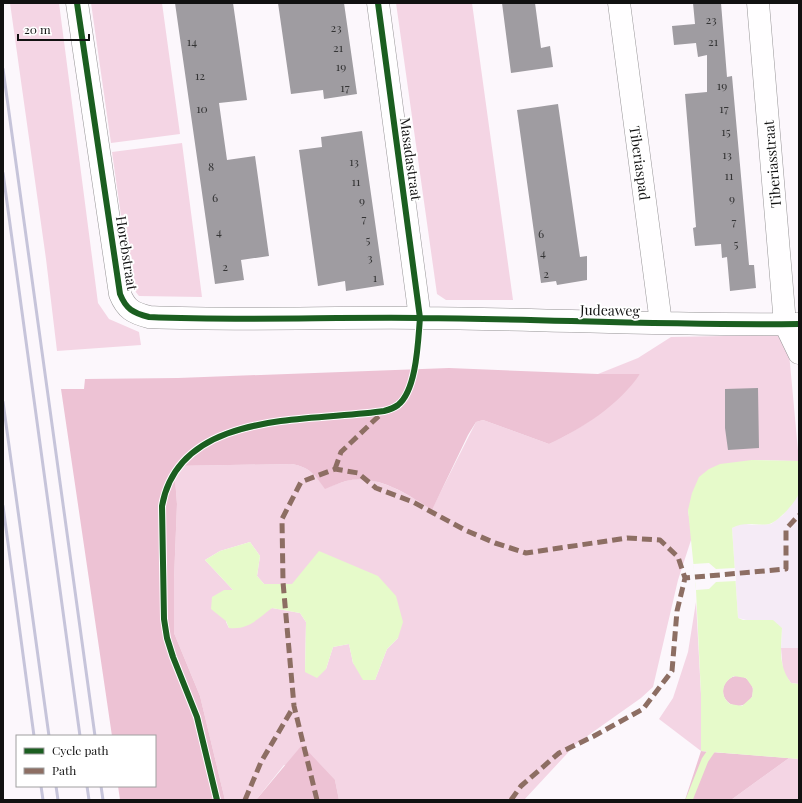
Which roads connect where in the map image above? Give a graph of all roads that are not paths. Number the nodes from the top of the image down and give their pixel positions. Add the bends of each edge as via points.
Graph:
1 (77, 3) edge
2 (378, 3) edge
3 (619, 3) edge
4 (758, 3) edge
5 (420, 318) junction
6 (661, 323) junction
7 (792, 324) edge
8 (799, 353) edge

1 - 5 street, Horebstraat via 120,294 129,310 149,317 209,319
2 - 5 street, Masadastraat
3 - 6 street, Tiberiaspad
4 - 7 street, Tiberiasstraat
5 - 6 street, Judeaweg
6 - 7 street, Judeaweg
7 - 8 street

